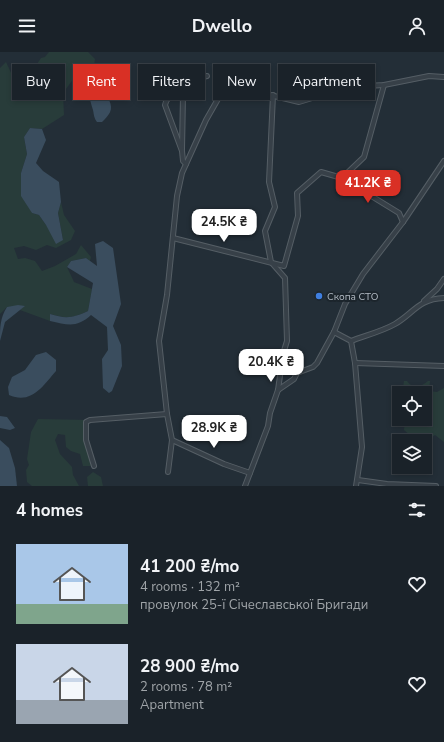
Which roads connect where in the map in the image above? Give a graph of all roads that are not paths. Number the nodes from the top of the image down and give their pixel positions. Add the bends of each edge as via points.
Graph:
1 (444, 78) edge
2 (384, 85) junction
3 (273, 95) junction
4 (167, 100) edge
5 (183, 100) edge
6 (182, 152) junction
7 (444, 161) edge
8 (186, 164) junction
9 (342, 178) junction
10 (403, 222) junction
11 (173, 238) junction
12 (271, 262) junction
13 (444, 279) edge
14 (444, 298) edge
15 (422, 302) junction
16 (334, 332) junction
17 (351, 341) junction
18 (355, 363) junction
19 (444, 366) edge
20 (278, 390) junction
21 (167, 414) junction
22 (172, 440) junction
23 (94, 466) dead end
24 (168, 472) dead end
25 (250, 473) junction
26 (358, 480) junction
27 (409, 485) edge
28 (245, 486) edge
29 (356, 486) edge
30 (436, 486) edge

1 - 2 street via 429,76
2 - 3 street via 349,87 299,102
2 - 9 street via 364,157
3 - 8 street via 233,86 223,93 206,120
3 - 12 street via 269,182 275,207 265,231
4 - 6 street via 165,105
5 - 6 street
6 - 8 street
7 - 10 street
8 - 11 street via 177,196
9 - 10 street via 399,213
9 - 12 street via 321,172 297,193 298,216 284,266
10 - 16 street via 363,274 345,304
11 - 12 street
11 - 21 street via 159,341
12 - 20 street via 285,278 287,341
13 - 15 street
14 - 15 street
15 - 17 street via 395,324
16 - 17 street
16 - 20 street via 317,363 297,373 294,379
17 - 18 street
18 - 19 street
18 - 26 street via 362,447
20 - 25 street via 268,426
21 - 22 street
21 - 23 street via 86,422 86,440
22 - 24 street
22 - 25 street
25 - 28 street
26 - 27 street
26 - 29 street
27 - 30 street

